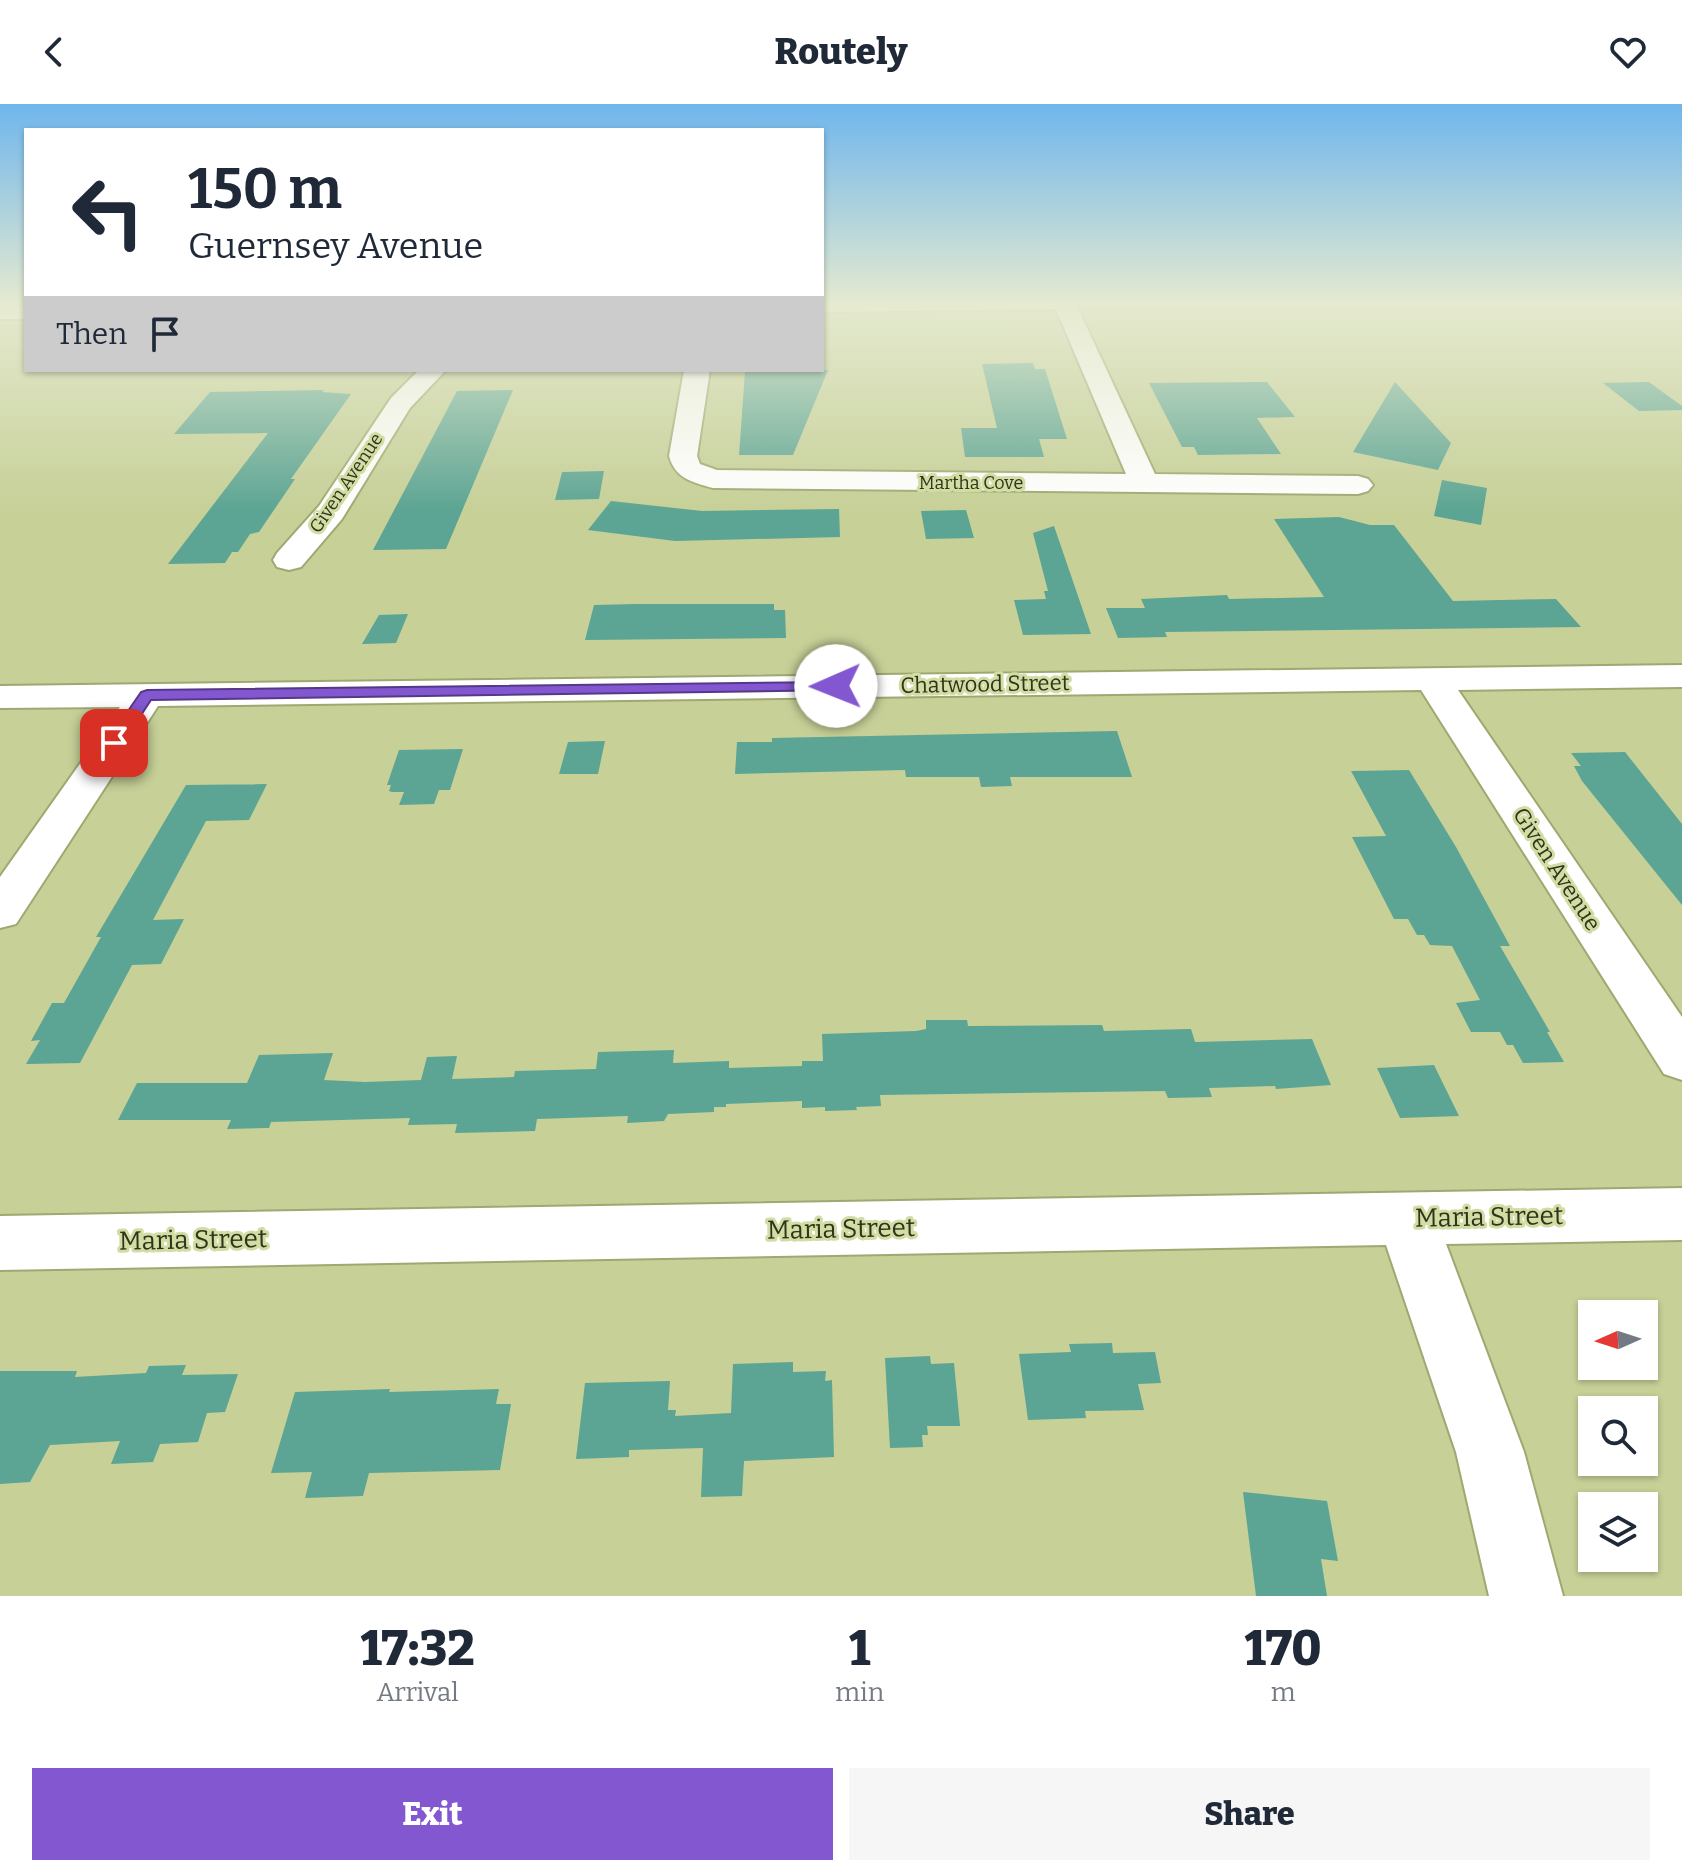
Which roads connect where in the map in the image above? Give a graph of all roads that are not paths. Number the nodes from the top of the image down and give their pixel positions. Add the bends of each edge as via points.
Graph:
1 (431, 372) edge
2 (697, 372) edge
3 (1095, 372) edge
4 (1145, 484) junction
5 (1358, 485) dead end
6 (289, 560) dead end
7 (1682, 676) edge
8 (1432, 679) junction
9 (147, 695) junction
10 (0, 697) edge
11 (0, 912) edge
12 (1682, 1059) edge
13 (1682, 1214) edge
14 (1406, 1219) junction
15 (0, 1243) edge
16 (1526, 1596) edge

1 - 6 street, Given Avenue via 400,404 331,512
2 - 4 street, Martha Cove via 683,456 687,469 703,477
3 - 4 street
4 - 5 street, Martha Cove
7 - 8 street, Chatwood Street
8 - 9 street, Chatwood Street
8 - 12 street, Given Avenue
9 - 10 street, Chatwood Street
9 - 11 street
13 - 14 street, Maria Street
14 - 15 street, Maria Street
14 - 16 street via 1489,1448

